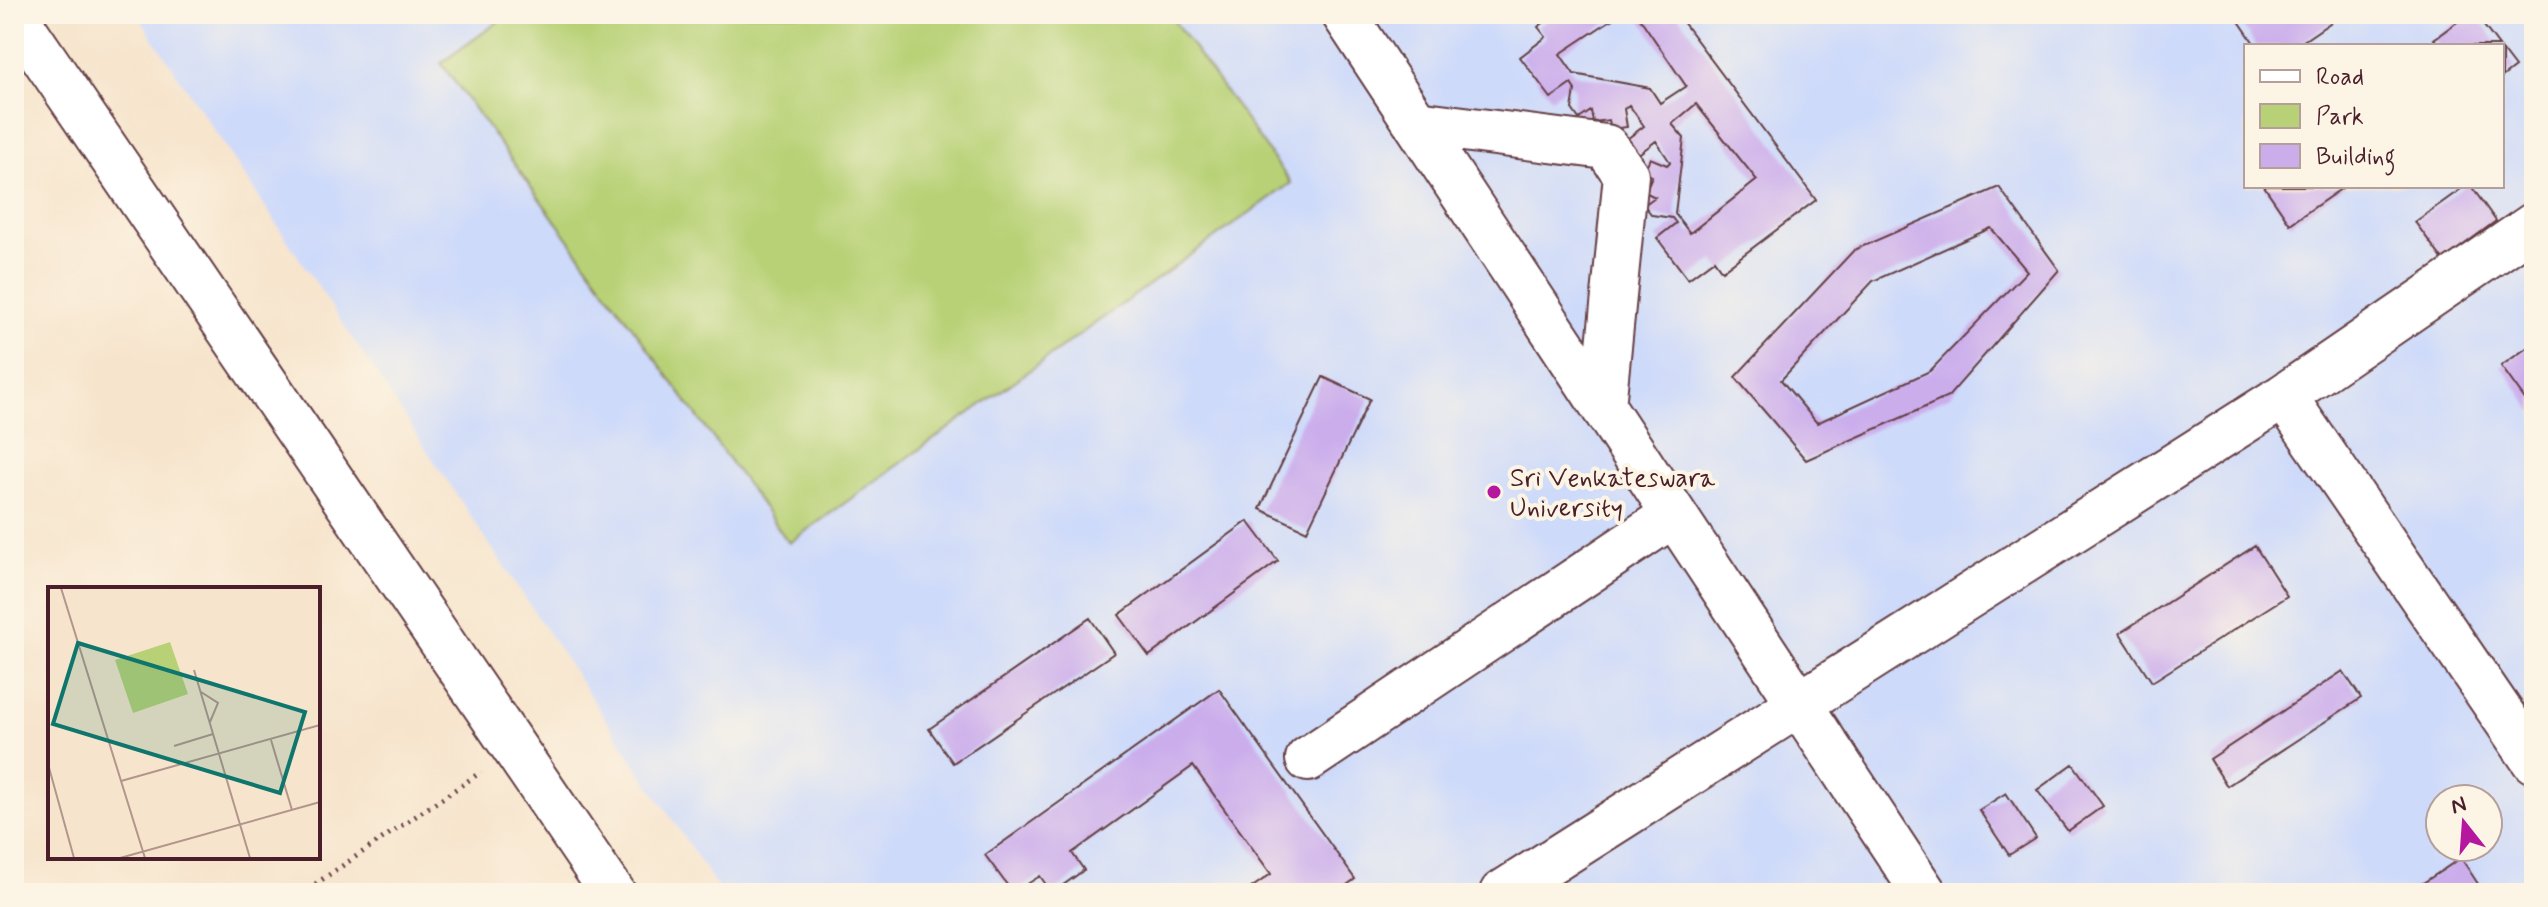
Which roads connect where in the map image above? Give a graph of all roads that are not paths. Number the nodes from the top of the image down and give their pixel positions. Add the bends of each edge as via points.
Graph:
1 (14, 14) edge
2 (1344, 14) edge
3 (1416, 123) junction
4 (2534, 225) edge
5 (2284, 396) junction
6 (1603, 407) junction
7 (1673, 515) junction
8 (1799, 705) junction
9 (1308, 759) dead end
10 (2534, 761) edge
11 (613, 893) edge
12 (1502, 893) edge
13 (1924, 893) edge

1 - 11 street
2 - 3 street
3 - 6 street
3 - 6 street via 1606,147 1626,175
4 - 5 street
5 - 8 street
5 - 10 street
6 - 7 street
7 - 8 street
7 - 9 street
8 - 12 street
8 - 13 street

